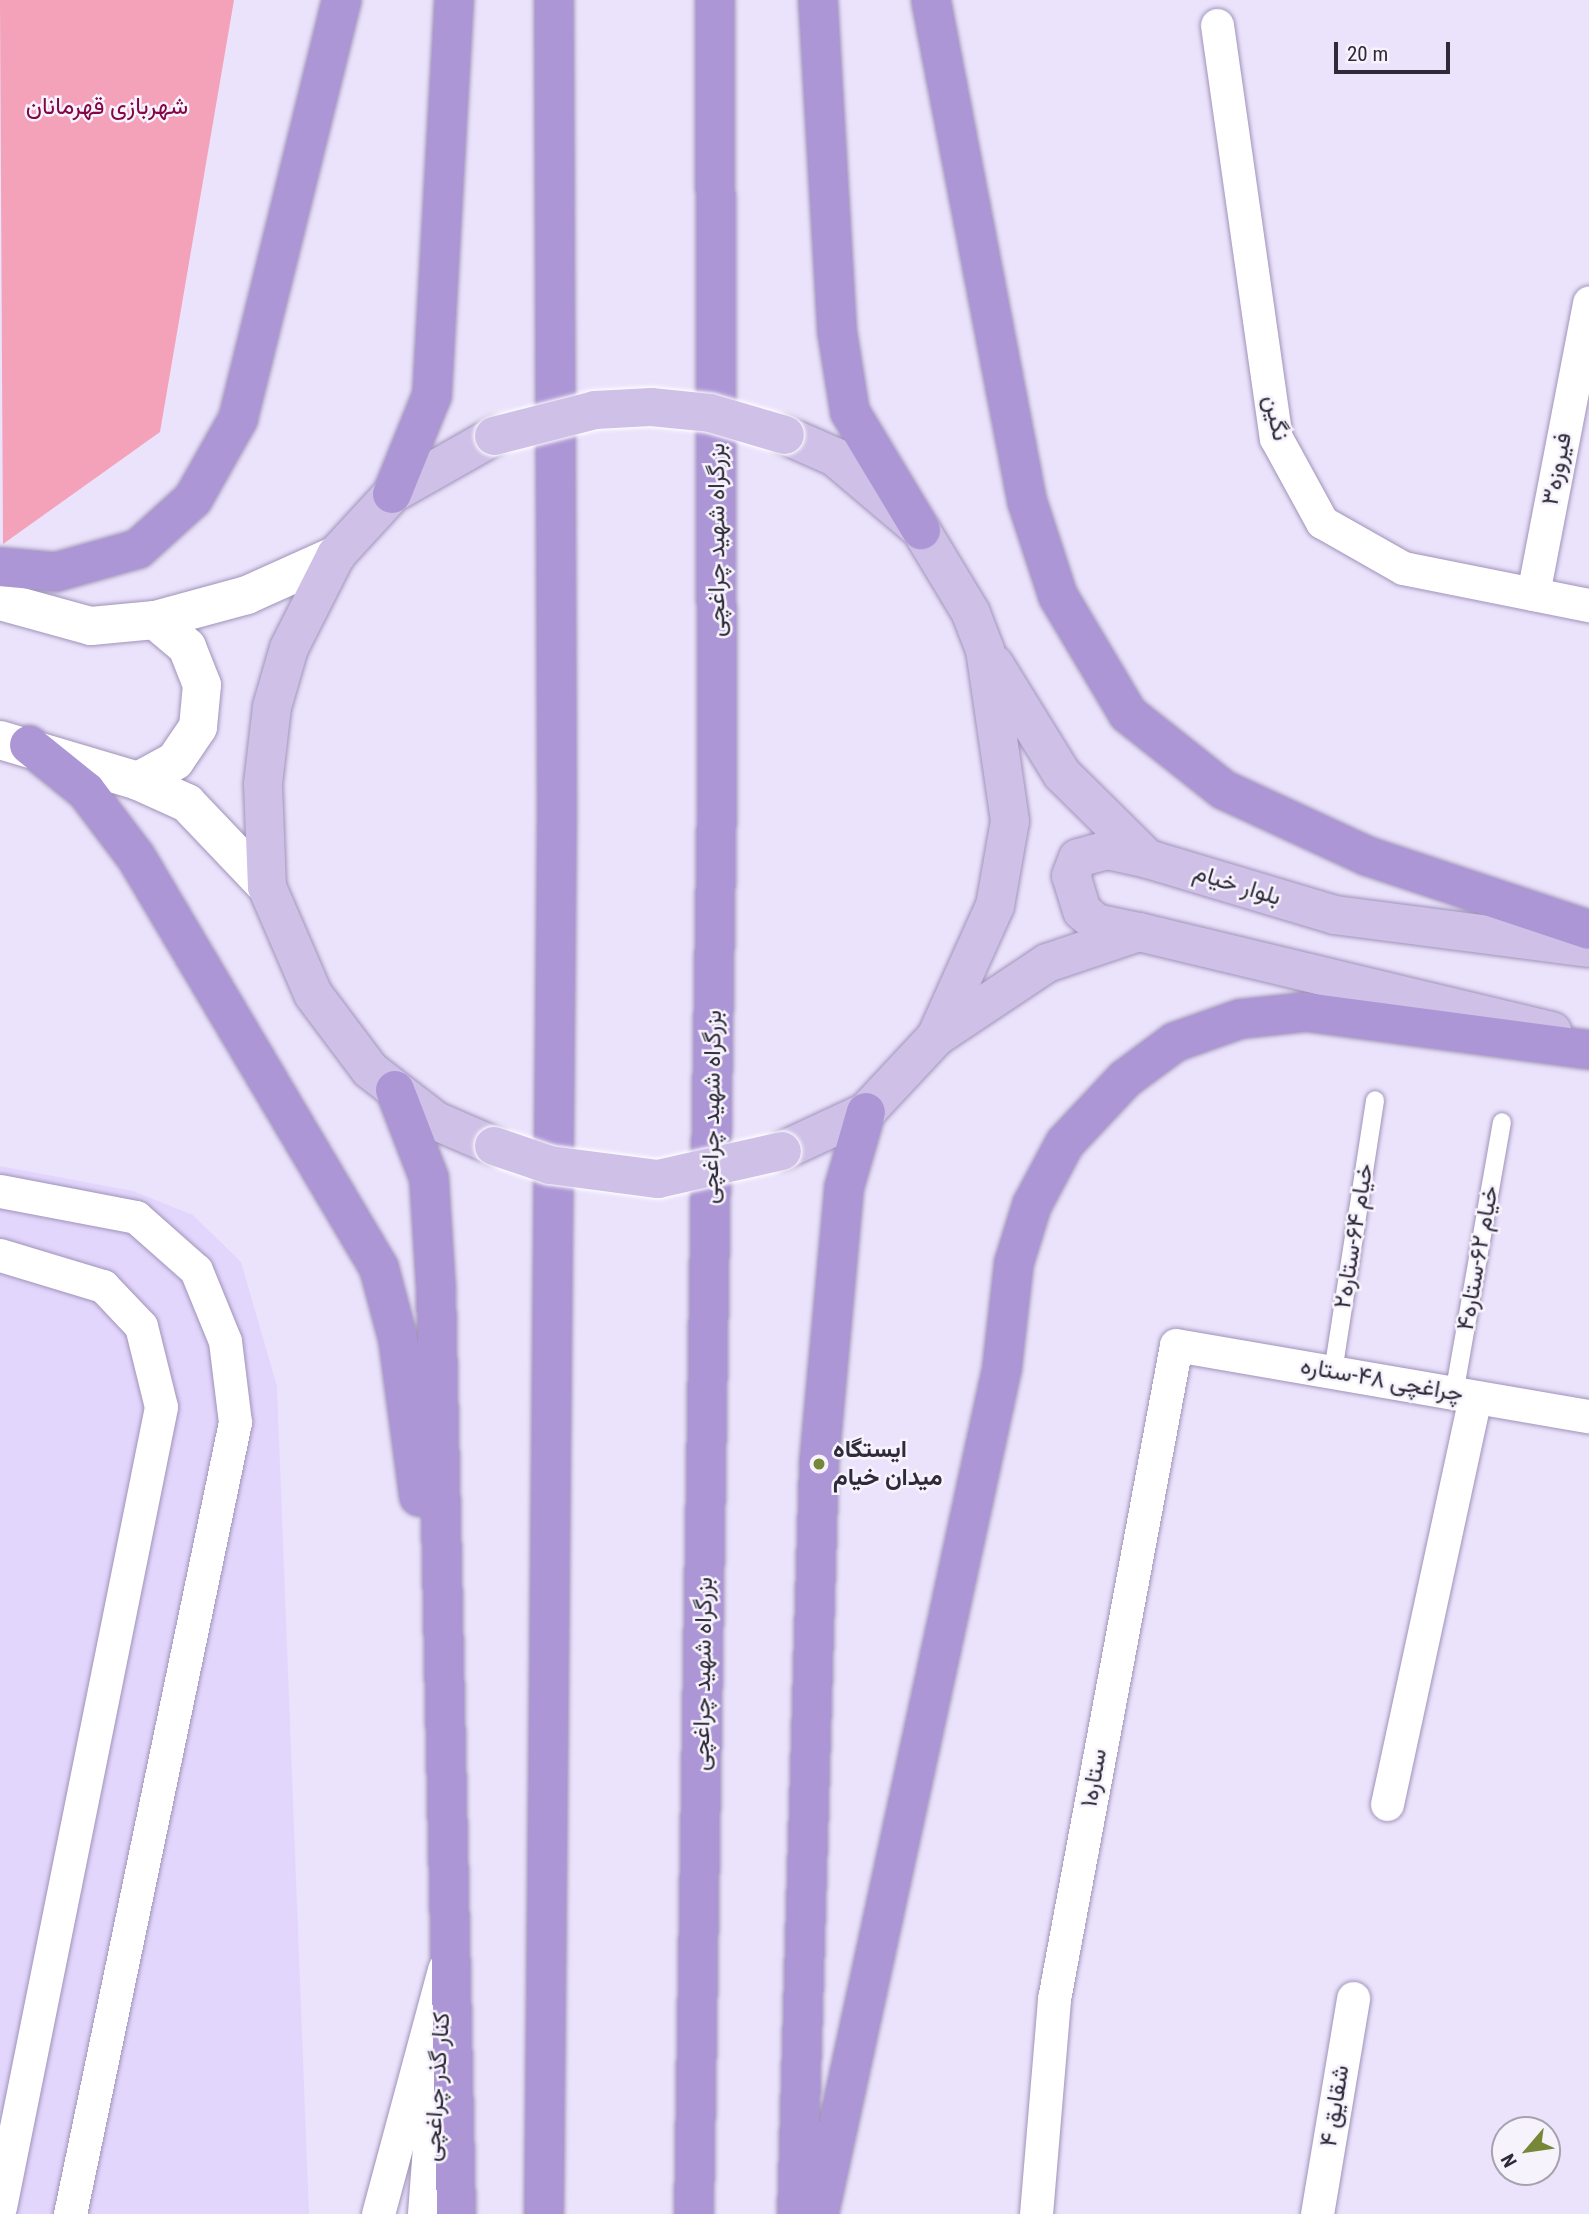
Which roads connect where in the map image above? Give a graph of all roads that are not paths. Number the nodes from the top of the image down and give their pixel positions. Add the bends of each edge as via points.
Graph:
1 (342, 0) edge
2 (454, 0) edge
3 (554, 0) edge
4 (715, 0) edge
5 (818, 0) edge
6 (931, 0) edge
7 (1217, 25) dead end
8 (1589, 302) edge
9 (392, 494) junction
10 (921, 530) junction
11 (336, 555) junction
12 (0, 567) edge
13 (1533, 594) junction
14 (0, 601) edge
15 (1589, 605) edge
16 (155, 620) junction
17 (985, 650) junction
18 (14, 743) edge
19 (138, 781) junction
20 (1148, 859) junction
21 (267, 887) junction
22 (1589, 930) edge
23 (1139, 932) junction
24 (1589, 948) edge
25 (936, 1037) junction
26 (1589, 1040) edge
27 (1589, 1049) edge
28 (395, 1090) junction
29 (1375, 1100) dead end
30 (866, 1112) junction
31 (1502, 1122) dead end
32 (0, 1191) edge
33 (0, 1255) edge
34 (1176, 1345) joint
35 (1334, 1372) junction
36 (1464, 1395) junction
37 (1589, 1416) edge
38 (444, 1691) junction
39 (1387, 1804) dead end
40 (446, 1960) junction
41 (1353, 1998) dead end
42 (0, 2207) edge
43 (70, 2214) edge
44 (378, 2214) edge
45 (428, 2214) edge
46 (456, 2214) edge
47 (544, 2214) edge
48 (694, 2214) edge
49 (797, 2214) edge
50 (819, 2214) edge
51 (1036, 2214) edge
52 (1317, 2214) edge

1 - 12 highway via 238,419 193,499 138,549 56,572
2 - 9 highway via 432,395
3 - 47 highway via 557,818
4 - 48 highway, بزرگراه شهید چراغچی via 717,804
5 - 10 highway via 837,331 850,412
6 - 22 highway via 1027,501 1058,596 1128,714 1224,790 1367,856
7 - 13 street, نگین via 1276,438 1322,522 1403,568
8 - 13 street, فیروزه۳
9 - 10 main road, bridge via 494,436 595,410 651,407 710,413 785,435 835,457
9 - 11 main road
10 - 17 main road, بلوار خیام
11 - 16 main road via 247,595
11 - 21 main road via 289,648 272,707 263,784
13 - 15 street, نگین
14 - 16 main road via 91,626
16 - 19 main road via 187,647 202,685 198,727 175,761
17 - 20 main road, بلوار خیام via 1062,774
17 - 25 main road via 1010,821 995,906
18 - 19 main road
18 - 38 highway via 86,791 136,857 379,1268 398,1339
19 - 21 main road via 187,803
20 - 23 main road via 1107,850 1077,858 1071,876 1082,911 1096,923
20 - 24 main road, بلوار خیام via 1335,915
21 - 28 main road via 313,995 370,1070
23 - 25 main road via 1047,963
23 - 26 main road
25 - 30 main road
27 - 50 highway via 1306,1012 1240,1019 1175,1042 1125,1079 1065,1143 1032,1205 1014,1263 1002,1368
28 - 30 main road, bridge via 436,1121 494,1146 550,1164 658,1179 782,1151
28 - 38 highway via 429,1178
29 - 35 lane, خیام ۶۴-ستاره۲
30 - 49 highway via 844,1188 819,1464
31 - 36 lane, خیام ۶۲-ستاره۴
32 - 43 street via 136,1217 197,1270 225,1341 235,1422
33 - 42 street via 103,1286 141,1326 161,1407
34 - 35 street, چراغچی ۴۸-ستاره
34 - 51 street, ستاره۱ via 1054,1999
35 - 36 street, چراغچی ۴۸-ستاره
36 - 37 street, چراغچی ۴۸-ستاره
36 - 39 street
38 - 40 highway
40 - 44 street
40 - 45 main road, کنار گذر چراغچی
40 - 46 highway
41 - 52 street, شقایق ۴

